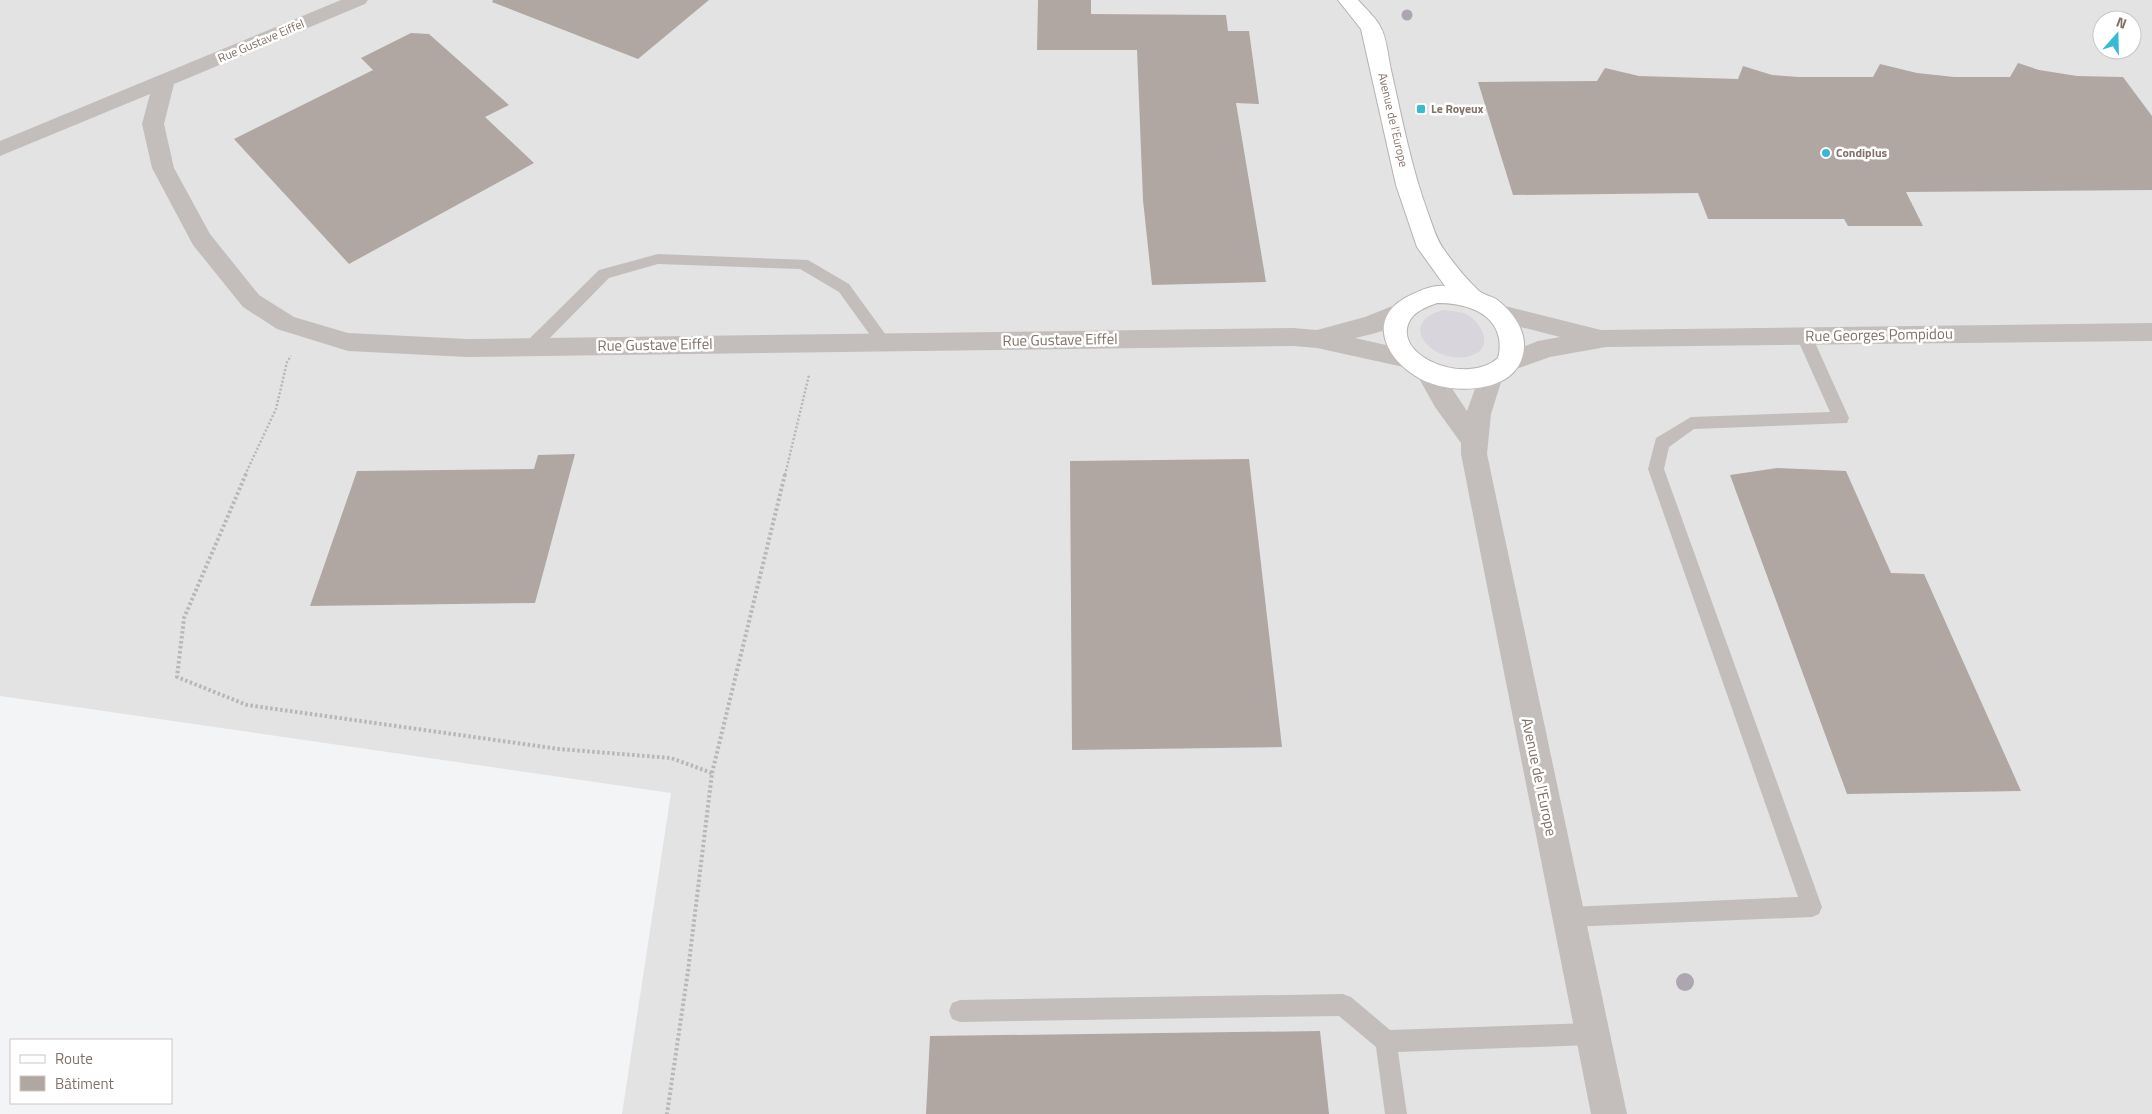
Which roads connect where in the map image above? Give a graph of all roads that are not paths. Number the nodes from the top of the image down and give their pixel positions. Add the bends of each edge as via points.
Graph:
1 (358, 0) edge
2 (1348, 0) edge
3 (164, 82) junction
4 (0, 149) edge
5 (1429, 247) junction
6 (1473, 299) junction
7 (1409, 306) junction
8 (1497, 313) junction
9 (2152, 332) edge
10 (1804, 336) junction
11 (1606, 338) junction
12 (1317, 339) junction
13 (883, 342) junction
14 (532, 346) junction
15 (1418, 366) junction
16 (1499, 369) junction
17 (1474, 440) junction
18 (1568, 917) junction
19 (960, 1011) dead end
20 (1591, 1034) junction
21 (1386, 1041) junction
22 (1396, 1114) edge
23 (1609, 1114) edge

1 - 3 street, Rue Gustave Eiffel
2 - 5 street, Avenue de l'Europe via 1371,28 1408,184
3 - 4 street, Rue Gustave Eiffel
3 - 14 street, Rue Gustave Eiffel via 153,124 163,168 201,239 251,301 286,323 348,342 466,348
5 - 6 street, Avenue de l'Europe
5 - 7 street, Avenue de l'Europe via 1424,277
6 - 7 street via 1435,294
6 - 8 street
7 - 12 street via 1371,325
7 - 15 street via 1395,328 1398,344
8 - 11 street
8 - 16 street via 1511,333 1512,353
9 - 10 street, Rue Georges Pompidou
10 - 11 street, Rue Georges Pompidou
10 - 18 lane via 1841,418 1691,424 1662,443 1656,469 1812,907
11 - 16 street via 1547,348
12 - 13 street, Rue Gustave Eiffel
12 - 15 street
13 - 14 street, Rue Gustave Eiffel
13 - 14 lane via 844,288 803,264 658,259 604,274
15 - 16 street via 1444,379 1460,381
15 - 17 street
16 - 17 street via 1482,398
17 - 18 street, Avenue de l'Europe via 1476,464
18 - 20 street, Avenue de l'Europe
19 - 21 lane via 1343,1004
20 - 21 lane
20 - 23 street, Avenue de l'Europe
21 - 22 lane

